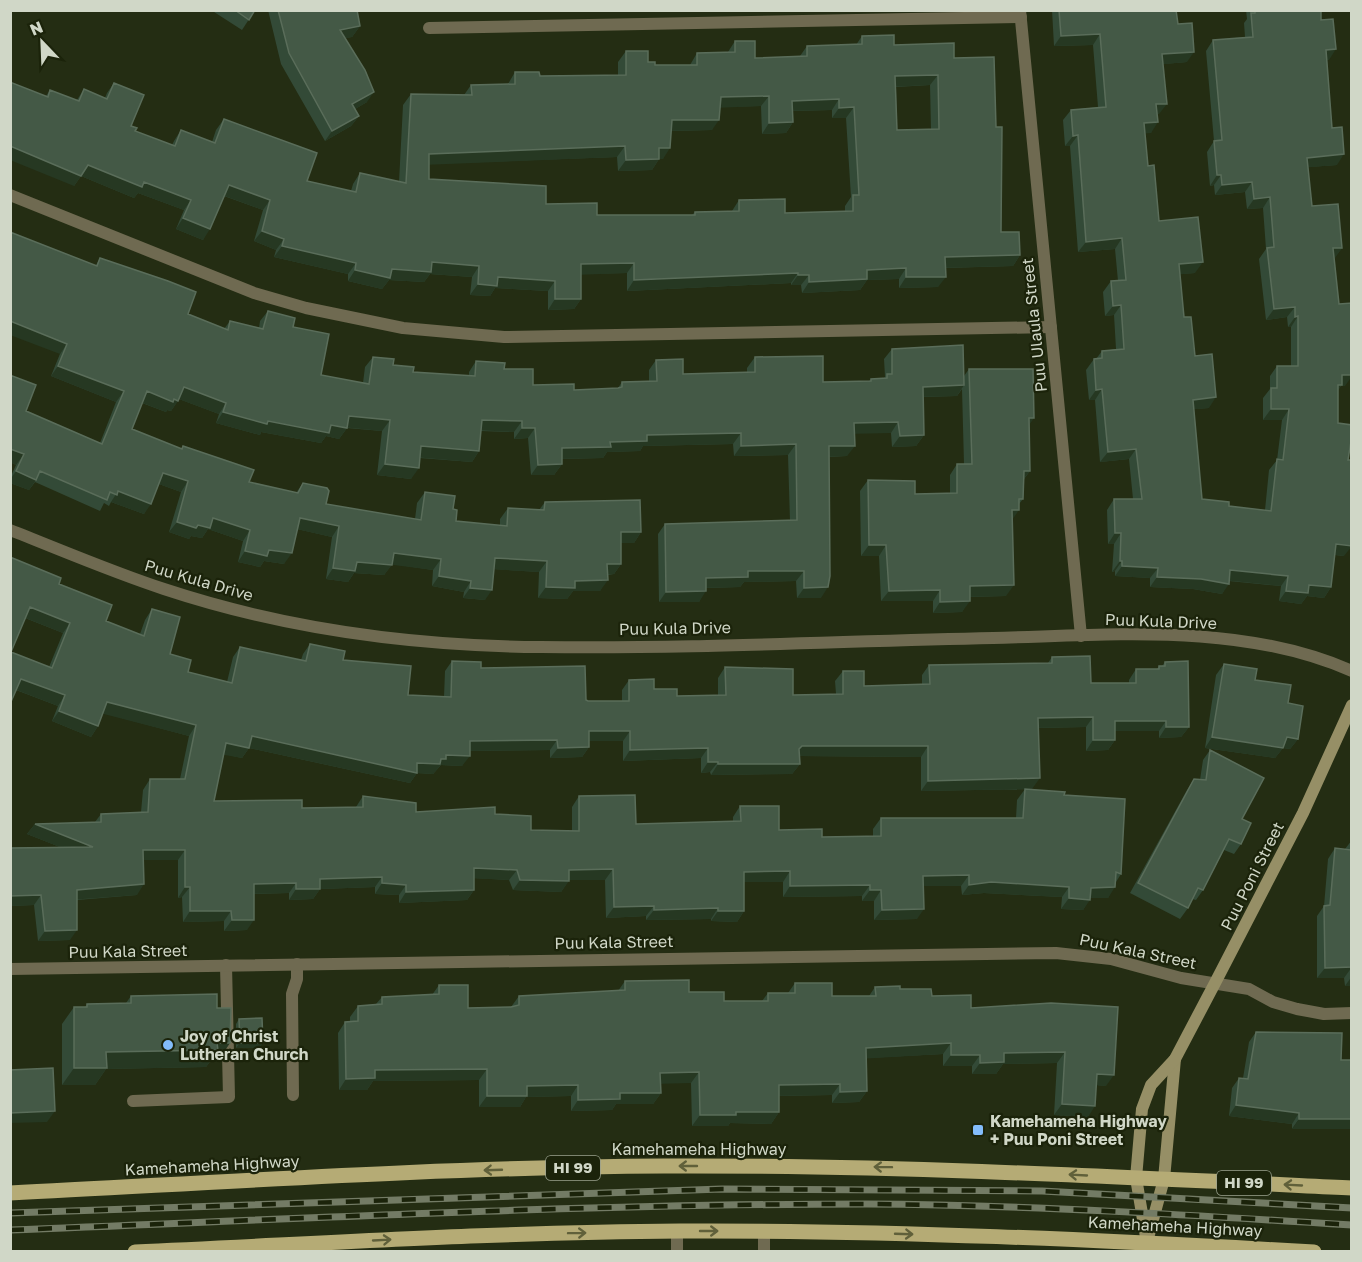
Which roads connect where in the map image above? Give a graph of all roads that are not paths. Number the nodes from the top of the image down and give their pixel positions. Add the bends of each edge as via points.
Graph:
1 (1020, 14) edge
2 (429, 28) dead end
3 (10, 195) edge
4 (1051, 327) junction
5 (10, 530) edge
6 (1081, 636) junction
7 (1352, 671) edge
8 (1352, 705) edge
9 (297, 964) junction
10 (226, 965) junction
11 (10, 969) edge
12 (1215, 983) junction
13 (1352, 1013) edge
14 (1175, 1059) junction
15 (293, 1095) dead end
16 (133, 1101) dead end
17 (1136, 1178) junction
18 (1164, 1179) junction
19 (1352, 1188) edge
20 (10, 1193) edge
21 (677, 1231) junction
22 (764, 1231) junction
23 (1147, 1243) junction
24 (292, 1248) edge
25 (194, 1250) edge
26 (1251, 1250) edge
27 (135, 1251) edge
28 (677, 1251) edge
29 (764, 1251) edge
30 (1314, 1251) edge

1 - 2 street
1 - 4 street, Puu Ulaula Street
3 - 4 street via 254,293 403,328 504,337
4 - 6 street, Puu Ulaula Street
5 - 6 street, Puu Kula Drive via 175,592 320,627 407,641 544,647
6 - 7 street, Puu Kula Drive via 1153,635 1255,643
8 - 12 street, Puu Poni Street via 1303,813
9 - 10 street, Puu Kala Street
9 - 12 street, Puu Kala Street via 1013,951 1110,959
9 - 15 street via 292,994
10 - 11 street, Puu Kala Street
10 - 16 street via 229,1097
12 - 13 street, Puu Kala Street via 1249,989 1297,1009 1324,1014
12 - 14 street, Puu Poni Street
14 - 17 street, Puu Poni Street via 1151,1085 1142,1109
14 - 18 street, Puu Poni Street
17 - 18 main road, Kamehameha Highway / HI 99
17 -> 20 main road, Kamehameha Highway / HI 99 via 952,1169 662,1166 468,1171
17 - 23 street, Puu Poni Street
19 -> 18 main road, Kamehameha Highway / HI 99
18 - 23 street, Puu Poni Street
21 -> 22 main road, Kamehameha Highway
24 -> 21 main road, Kamehameha Highway via 531,1233
21 - 28 street
22 -> 23 main road, Kamehameha Highway
22 - 29 street
23 - 26 main road, Kamehameha Highway
24 - 25 main road, Kamehameha Highway
25 - 27 main road, Kamehameha Highway
26 - 30 main road, Kamehameha Highway

